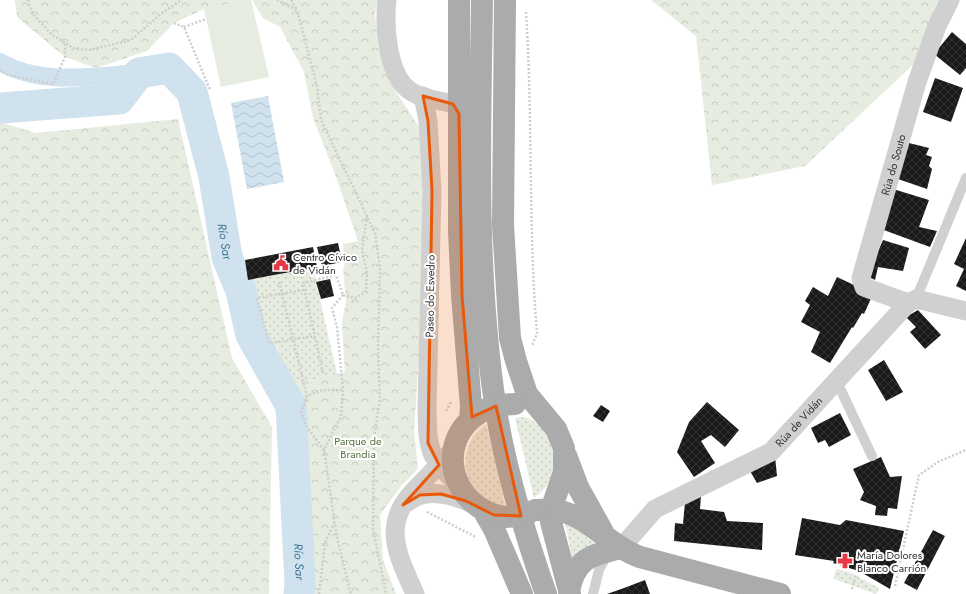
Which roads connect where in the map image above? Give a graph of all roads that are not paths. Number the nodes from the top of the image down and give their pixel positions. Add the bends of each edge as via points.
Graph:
1 (386, 0) edge
2 (459, 0) edge
3 (482, 0) edge
4 (504, 0) edge
5 (950, 0) edge
6 (424, 96) junction
7 (459, 114) junction
8 (966, 178) edge
9 (912, 301) junction
10 (966, 310) edge
11 (837, 382) junction
12 (477, 415) junction
13 (547, 419) junction
14 (456, 442) junction
15 (565, 452) junction
16 (872, 456) dead end
17 (439, 465) junction
18 (459, 485) junction
19 (404, 505) junction
20 (479, 508) junction
21 (544, 509) junction
22 (612, 544) junction
23 (570, 593) edge
24 (415, 594) edge
25 (522, 594) edge
26 (546, 594) edge
27 (593, 594) edge
28 (780, 594) edge

1 - 6 street via 386,29 397,75 409,90
2 - 7 main road
3 - 26 main road via 482,256 492,384 518,508
4 - 13 main road via 503,208 508,317 513,350 523,386
5 - 9 street, Rúa do Souto via 937,26 917,82 861,278 864,287
6 - 7 street via 452,104
6 - 17 street, Paseo do Esvedro via 432,191 426,408 428,443
7 - 12 main road via 461,279 471,406
8 - 9 lane
9 - 10 street
9 - 11 street, Rúa de Vidán
11 - 16 lane
11 - 22 street, Rúa de Vidán via 771,452 655,509
12 - 13 main road, bridge via 498,405 515,404 530,408
12 - 14 main road via 460,432
13 - 15 main road via 560,435
14 - 17 street
14 - 18 main road via 453,462
15 - 21 main road via 564,472 559,487
15 - 22 main road via 578,487
17 - 18 street, Paseo do Esvedro
17 - 19 street via 410,495
18 - 20 main road
19 - 20 street via 413,498 428,493 450,496
19 - 24 street via 396,522 395,542
20 - 21 main road, bridge via 505,517 520,516
20 - 25 main road via 494,529
21 - 22 main road via 571,514
21 - 23 main road
22 - 23 main road via 581,563 573,575
22 - 27 lane via 599,570
22 - 28 main road via 647,560

